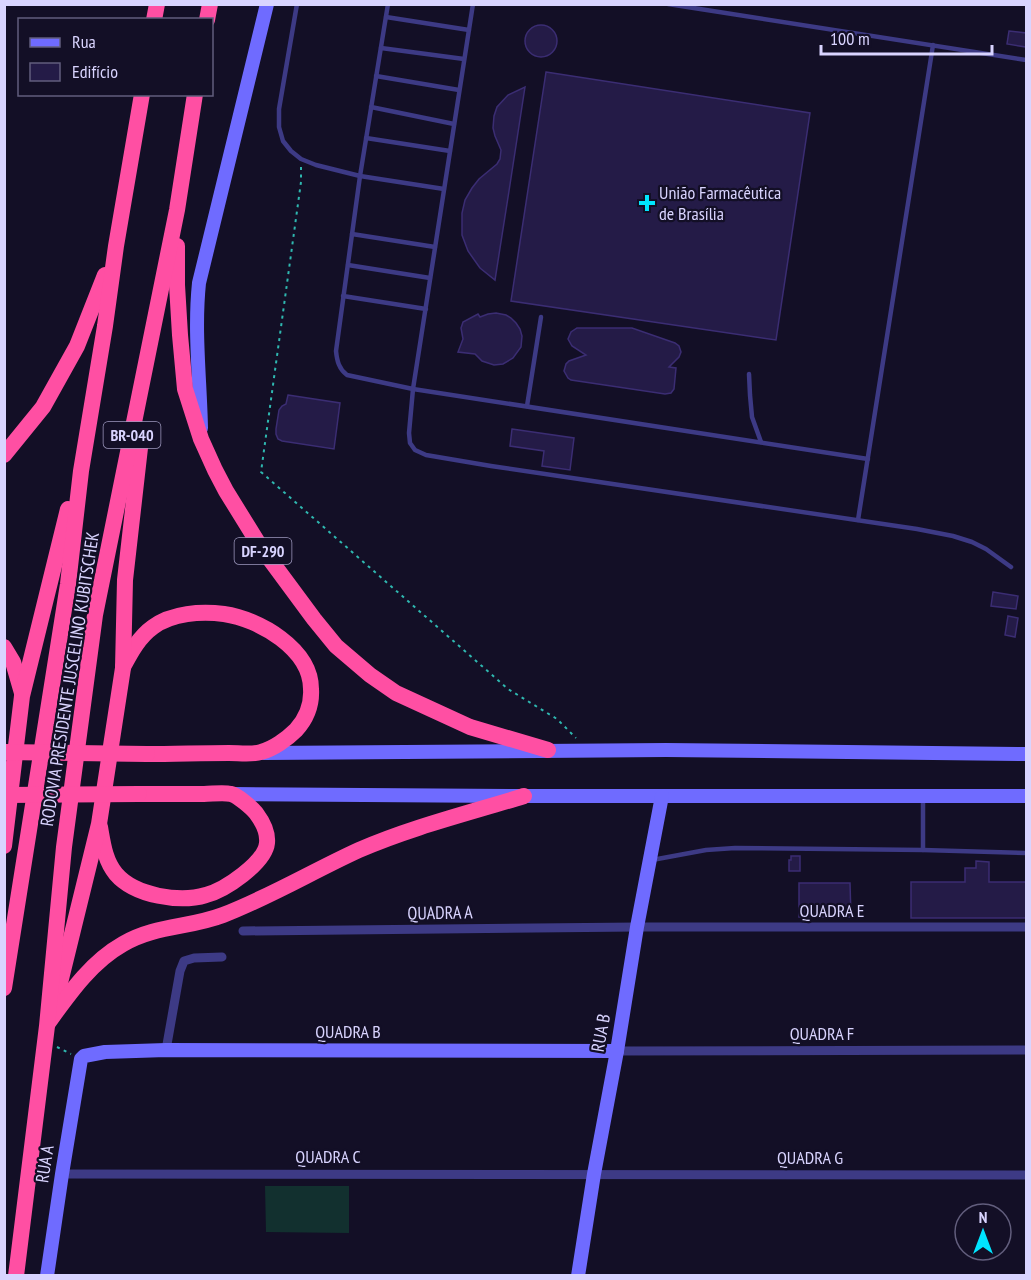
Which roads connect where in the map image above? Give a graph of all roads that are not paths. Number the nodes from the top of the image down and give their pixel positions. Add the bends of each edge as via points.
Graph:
1 (267, 4) edge
2 (297, 4) edge
3 (388, 4) edge
4 (472, 4) edge
5 (668, 4) edge
6 (386, 17) junction
7 (469, 30) junction
8 (933, 45) junction
9 (381, 48) junction
10 (464, 60) junction
11 (1026, 60) edge
12 (376, 76) junction
13 (459, 90) junction
14 (142, 96) edge
15 (195, 96) edge
16 (371, 107) junction
17 (454, 124) junction
18 (366, 138) junction
19 (450, 152) junction
20 (360, 176) junction
21 (444, 189) junction
22 (177, 210) junction
23 (352, 234) junction
24 (116, 246) junction
25 (435, 248) junction
26 (348, 266) junction
27 (430, 278) junction
28 (343, 296) junction
29 (426, 309) junction
30 (541, 317) dead end
31 (749, 374) dead end
32 (413, 389) junction
33 (527, 406) junction
34 (137, 409) junction
35 (201, 439) junction
36 (761, 442) junction
37 (4, 455) edge
38 (868, 459) junction
39 (81, 471) junction
40 (858, 520) junction
41 (1011, 567) dead end
42 (4, 647) edge
43 (123, 668) junction
44 (22, 696) junction
45 (548, 750) junction
46 (4, 752) edge
47 (261, 753) junction
48 (1026, 754) edge
49 (233, 794) junction
50 (4, 795) edge
51 (524, 796) junction
52 (662, 796) junction
53 (923, 796) junction
54 (1026, 796) edge
55 (99, 824) junction
56 (5, 837) edge
57 (923, 850) junction
58 (1026, 854) edge
59 (650, 860) junction
60 (637, 927) junction
61 (1026, 927) edge
62 (243, 931) dead end
63 (222, 957) dead end
64 (4, 988) edge
65 (46, 1030) junction
66 (166, 1050) junction
67 (1026, 1050) edge
68 (617, 1051) junction
69 (81, 1059) joint
70 (62, 1174) junction
71 (594, 1174) junction
72 (1026, 1175) edge
73 (16, 1275) edge
74 (47, 1275) edge
75 (578, 1275) edge

1 - 35 street via 199,283
2 - 20 lane via 279,109 283,141 301,159
3 - 6 lane
4 - 7 lane
5 - 8 lane
6 - 7 lane
6 - 9 lane
7 - 10 lane
8 - 11 lane
8 - 38 lane
9 - 10 lane
9 - 12 lane
10 - 13 lane
12 - 13 lane
12 - 16 lane
13 - 17 lane
14 - 24 highway, RODOVIA PRESIDENTE JUSCELINO KUBITSCHEK / BR-040
15 - 22 highway, RODOVIA PRESIDENTE JUSCELINO KUBITSCHEK / BR-040
16 - 17 lane
16 - 18 lane
17 - 19 lane
18 - 19 lane
18 - 20 lane
19 - 21 lane
20 - 21 lane
20 - 23 lane
21 - 25 lane
22 - 34 highway, RODOVIA PRESIDENTE JUSCELINO KUBITSCHEK / BR-040
22 - 35 highway, DF-290 via 177,285 185,389
23 - 25 lane
23 - 26 lane
24 - 37 highway via 77,346 44,407
24 - 39 highway, RODOVIA PRESIDENTE JUSCELINO KUBITSCHEK / BR-040
25 - 27 lane
26 - 27 lane
26 - 28 lane
27 - 29 lane
28 - 29 lane
28 - 32 lane via 336,351 341,370 347,375
29 - 32 lane
30 - 33 lane
31 - 36 lane via 752,417
32 - 33 lane
32 - 40 lane via 410,443 426,455
33 - 36 lane
34 - 43 highway via 141,440 125,580
34 - 65 highway, RODOVIA PRESIDENTE JUSCELINO KUBITSCHEK / BR-040 via 95,615 64,847
35 - 45 highway, DF-290 via 226,491 260,546 336,646 396,693 470,727
36 - 38 lane
38 - 40 lane
39 - 44 highway
39 - 64 highway, RODOVIA PRESIDENTE JUSCELINO KUBITSCHEK / BR-040 via 68,584
40 - 41 lane via 953,536 986,549
42 - 44 highway via 13,662
43 - 47 highway via 142,636 180,615 229,615 271,632 296,650 308,669 312,696 301,724 291,735
43 - 55 highway
44 - 56 highway
45 - 47 street, DF-290
45 - 48 street, DF-290
46 - 47 highway, DF-290, bridge
49 - 50 highway, bridge
49 - 51 street
49 - 55 highway via 259,816 267,843 248,871 225,888 205,896 161,896 126,883 109,864
51 - 52 street
51 - 65 highway via 420,827 360,850 223,915 135,938 108,953 76,984
52 - 53 street
52 - 59 street, RUA B
53 - 54 street
53 - 57 lane
55 - 65 highway via 61,984
57 - 58 lane
57 - 59 lane via 735,848
59 - 60 street, RUA B
60 - 61 street, QUADRA E
60 - 62 street, QUADRA A
60 - 68 street, RUA B
63 - 66 street via 184,961
65 - 73 highway, RODOVIA PRESIDENTE JUSCELINO KUBITSCHEK / BR-040
66 - 68 street, QUADRA B
66 - 69 street, QUADRA B via 105,1052
67 - 68 street, QUADRA F
68 - 71 street, RUA B
69 - 70 street, RUA A
70 - 71 street, QUADRA C
70 - 74 street, RUA A
71 - 72 street, QUADRA G
71 - 75 street, RUA B

